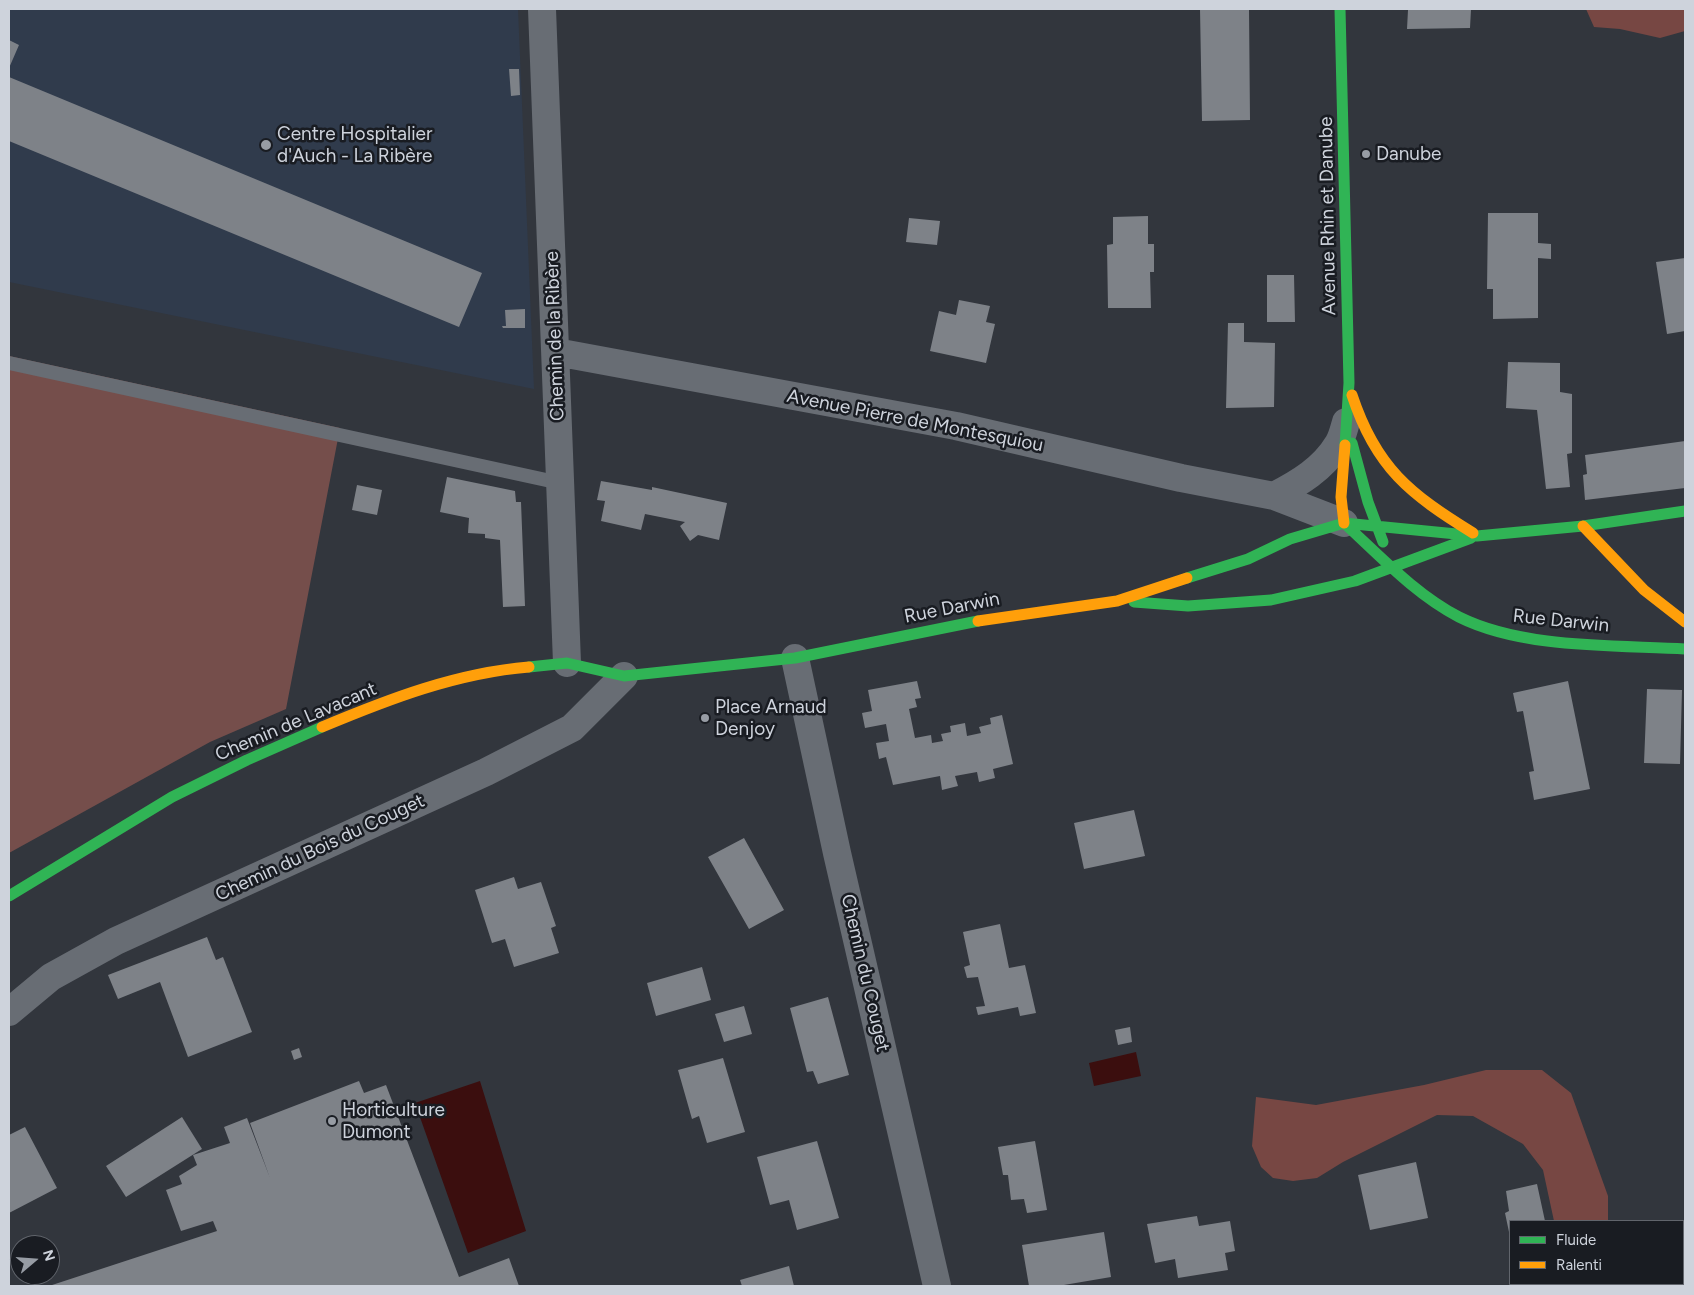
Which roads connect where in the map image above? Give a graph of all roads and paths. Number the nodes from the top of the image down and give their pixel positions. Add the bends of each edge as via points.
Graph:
1 (542, 9) edge
2 (1340, 9) edge
3 (556, 352) junction
4 (9, 362) edge
5 (1349, 383) junction
6 (1346, 422) junction
7 (560, 483) junction
8 (1274, 496) junction
9 (1685, 511) edge
10 (1344, 523) junction
11 (1377, 526) junction
12 (1583, 526) junction
13 (1477, 536) junction
14 (1392, 567) junction
15 (1117, 601) junction
16 (1685, 622) edge
17 (1685, 649) edge
18 (795, 658) junction
19 (567, 663) junction
20 (624, 676) junction
21 (9, 896) edge
22 (9, 1012) edge
23 (937, 1286) edge

1 - 3 street, Chemin de la Ribère
2 - 5 street, Avenue Rhin et Danube
3 - 7 street, Chemin de la Ribère
3 - 8 street, Avenue Pierre de Montesquiou via 956,426
4 - 7 lane
5 - 6 street, Avenue Rhin et Danube
5 - 13 street via 1358,417 1375,449 1397,477 1423,501
6 - 8 street via 1339,443 1324,462 1307,478
6 - 10 street, Avenue Rhin et Danube via 1341,498
6 - 11 street, Avenue Rhin et Danube
7 - 19 street, Chemin de la Ribère
8 - 10 street, Avenue Pierre de Montesquiou
9 - 12 street, Avenue Pierre de Montesquiou
10 - 11 street, Avenue Pierre de Montesquiou
10 - 14 street, Rue Darwin
10 - 15 street, Rue Darwin via 1290,539 1248,559
11 - 13 street, Avenue Pierre de Montesquiou
11 - 14 street, Rue Darwin
12 - 13 street, Avenue Pierre de Montesquiou
12 - 16 street via 1619,566
13 - 14 street, Avenue Pierre de Montesquiou
14 - 15 street, Rue Darwin via 1355,580 1271,600 1188,606
14 - 17 street, Rue Darwin via 1429,598 1460,617 1510,635 1557,642
15 - 18 street, Rue Darwin via 996,616
18 - 20 street
18 - 23 street, Chemin du Couget
19 - 20 street, Chemin de Lavacant
19 - 21 street, Chemin de Lavacant via 502,669 447,681 360,710 172,797
20 - 22 street, Chemin du Bois du Couget via 572,728 486,772 116,941 51,978

